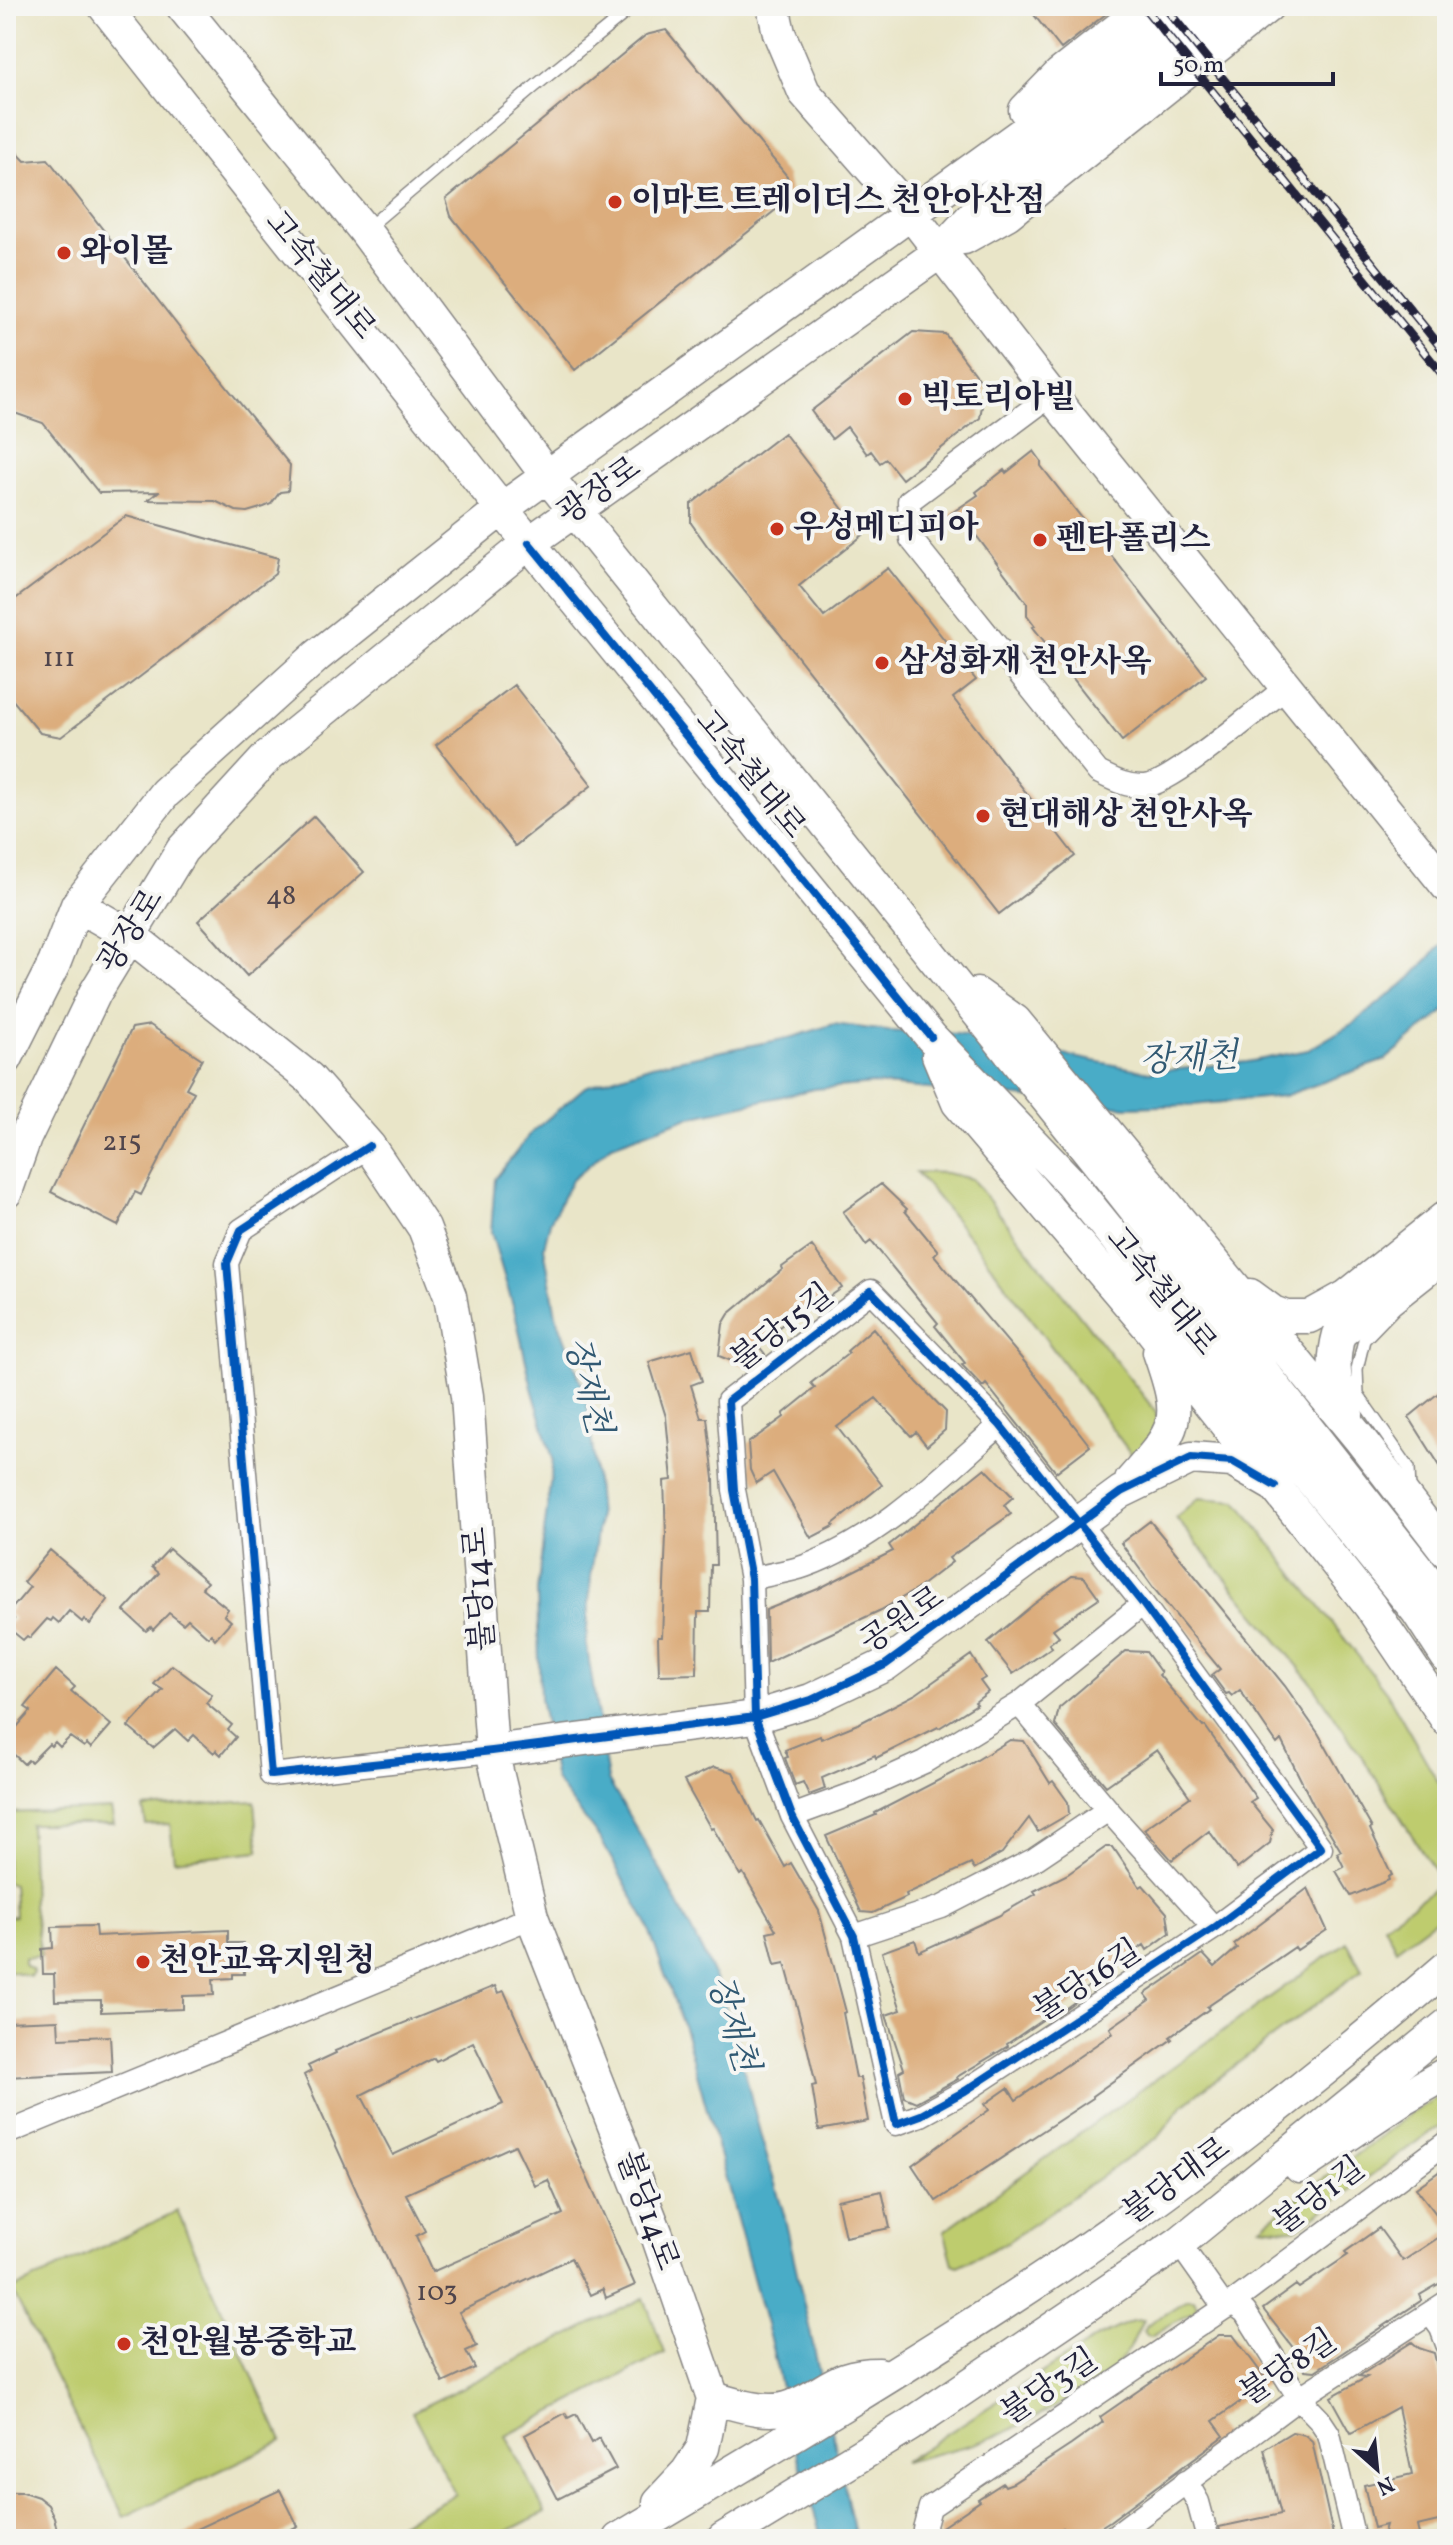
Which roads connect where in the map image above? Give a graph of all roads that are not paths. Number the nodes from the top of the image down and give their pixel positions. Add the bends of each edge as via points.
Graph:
1 (104, 6) edge
2 (182, 6) edge
3 (634, 6) edge
4 (773, 6) edge
5 (1147, 6) edge
6 (1183, 6) edge
7 (1226, 6) edge
8 (1268, 6) edge
9 (961, 176) junction
10 (911, 214) junction
11 (364, 230) junction
12 (940, 252) junction
13 (1051, 395) junction
14 (547, 476) junction
15 (503, 508) junction
16 (574, 510) junction
17 (529, 543) junction
18 (1287, 687) junction
19 (1447, 886) edge
20 (77, 905) junction
21 (131, 936) junction
22 (1000, 1021) junction
23 (931, 1037) junction
24 (6, 1059) edge
25 (369, 1146) junction
26 (6, 1192) edge
27 (1447, 1216) edge
28 (1447, 1245) edge
29 (1447, 1267) edge
30 (1229, 1280) junction
31 (1358, 1302) junction
32 (1152, 1331) junction
33 (1000, 1425) junction
34 (1359, 1438) junction
35 (1275, 1486) junction
36 (1121, 1492) junction
37 (1411, 1505) junction
38 (1078, 1524) junction
39 (1447, 1552) edge
40 (751, 1579) junction
41 (1143, 1604) junction
42 (1447, 1606) edge
43 (1447, 1657) edge
44 (1019, 1704) junction
45 (755, 1717) junction
46 (1445, 1719) edge
47 (492, 1751) junction
48 (1108, 1810) junction
49 (792, 1816) junction
50 (1321, 1848) junction
51 (1328, 1870) dead end
52 (532, 1917) junction
53 (1214, 1928) junction
54 (854, 1936) junction
55 (1447, 1953) edge
56 (1447, 1967) edge
57 (1400, 2007) junction
58 (1447, 2025) edge
59 (1447, 2073) edge
60 (12, 2131) dead end
61 (1447, 2142) edge
62 (1236, 2196) junction
63 (1179, 2243) junction
64 (1228, 2306) junction
65 (1438, 2308) edge
66 (1447, 2344) edge
67 (891, 2374) junction
68 (713, 2398) junction
69 (1299, 2398) junction
70 (1186, 2481) junction
71 (790, 2500) junction
72 (626, 2535) edge
73 (723, 2539) edge
74 (769, 2539) edge
75 (926, 2539) edge
76 (1110, 2539) edge
77 (1208, 2539) edge
78 (1354, 2539) edge

1 - 15 main road, 고속철대로
2 - 11 main road, 고속철대로
3 - 11 lane
4 - 10 main road via 804,92
5 - 9 main road via 1060,74
6 - 9 main road, 광장로
7 - 12 main road, 광장로 via 992,195
8 - 12 main road via 1007,214
9 - 10 main road, 광장로
10 - 12 main road
10 - 14 main road, 광장로
11 - 14 main road, 고속철대로
12 - 13 main road
12 - 16 main road, 광장로
13 - 18 main road
13 - 18 street via 909,501 911,539 1098,772 1123,785 1148,786 1172,775
14 - 15 main road, 광장로
14 - 16 main road, 고속철대로
15 - 17 main road, 고속철대로
15 - 20 main road, 광장로 via 317,656 165,793
16 - 17 main road, 광장로
16 - 22 main road, 고속철대로 via 945,971
17 - 21 main road, 광장로 via 269,755 182,850
17 - 23 main road, 고속철대로
18 - 19 main road
20 - 21 main road, 불당14로
20 - 24 main road, 광장로
21 - 25 main road, 불당14로 via 309,1078
21 - 26 main road, 광장로 via 95,993 25,1138
22 - 30 main road
22 - 42 main road, 고속철대로 via 1116,1185
23 - 32 main road via 958,1103
23 - 43 main road, 고속철대로 via 1070,1182 1417,1611
25 - 47 main road, 불당14로 via 424,1228 450,1296 467,1396
25 - 47 street via 241,1230 227,1263 271,1775
27 - 31 main road
28 - 31 main road
29 - 37 lane via 1364,1340 1357,1369 1358,1395 1409,1468
30 - 31 main road via 1286,1317 1309,1317
30 - 34 main road
31 - 34 main road via 1333,1354 1340,1400
32 - 35 main road
32 - 36 main road via 1176,1411 1166,1440
33 - 38 street, 불당15길
33 - 40 street via 901,1509 853,1542 806,1566
33 - 40 street, 불당15길 via 871,1291 728,1401 734,1490
34 - 37 main road
35 - 36 main road via 1232,1461 1191,1458
35 - 46 main road via 1370,1606
36 - 38 main road, 공원로
37 - 39 main road
38 - 41 street
38 - 45 main road, 공원로 via 885,1665 811,1700
40 - 45 street, 불당15길
41 - 44 street
41 - 50 street
44 - 48 street
44 - 49 street via 924,1762
45 - 47 main road, 공원로
45 - 49 street, 불당16길
47 - 52 main road, 불당14로
48 - 53 street
48 - 54 street via 1035,1859 942,1907
49 - 54 street, 불당16길
50 - 51 street
50 - 53 street, 불당16길
52 - 60 street
52 - 68 main road, 불당14로 via 657,2235
53 - 54 street, 불당16길 via 965,2091 896,2124
55 - 57 main road
56 - 57 main road, 불당대로
57 - 67 main road, 불당대로 via 1261,2122 1061,2266
58 - 62 main road, 불당대로
59 - 62 main road via 1286,2176
61 - 64 street, 불당1길
62 - 63 main road, 불당대로
63 - 64 street
63 - 71 main road, 불당대로
64 - 69 street via 1245,2312
64 - 75 street, 불당3길 via 930,2507
65 - 66 street, 불당8길
65 - 69 street, 불당8길
67 - 68 main road via 863,2373 836,2381 792,2406 769,2410
67 - 72 main road, 불당대로
68 - 72 main road via 703,2448
69 - 70 street, 불당8길
69 - 78 street via 1329,2434
70 - 76 street, 불당8길
70 - 77 street
71 - 73 main road
71 - 74 main road

